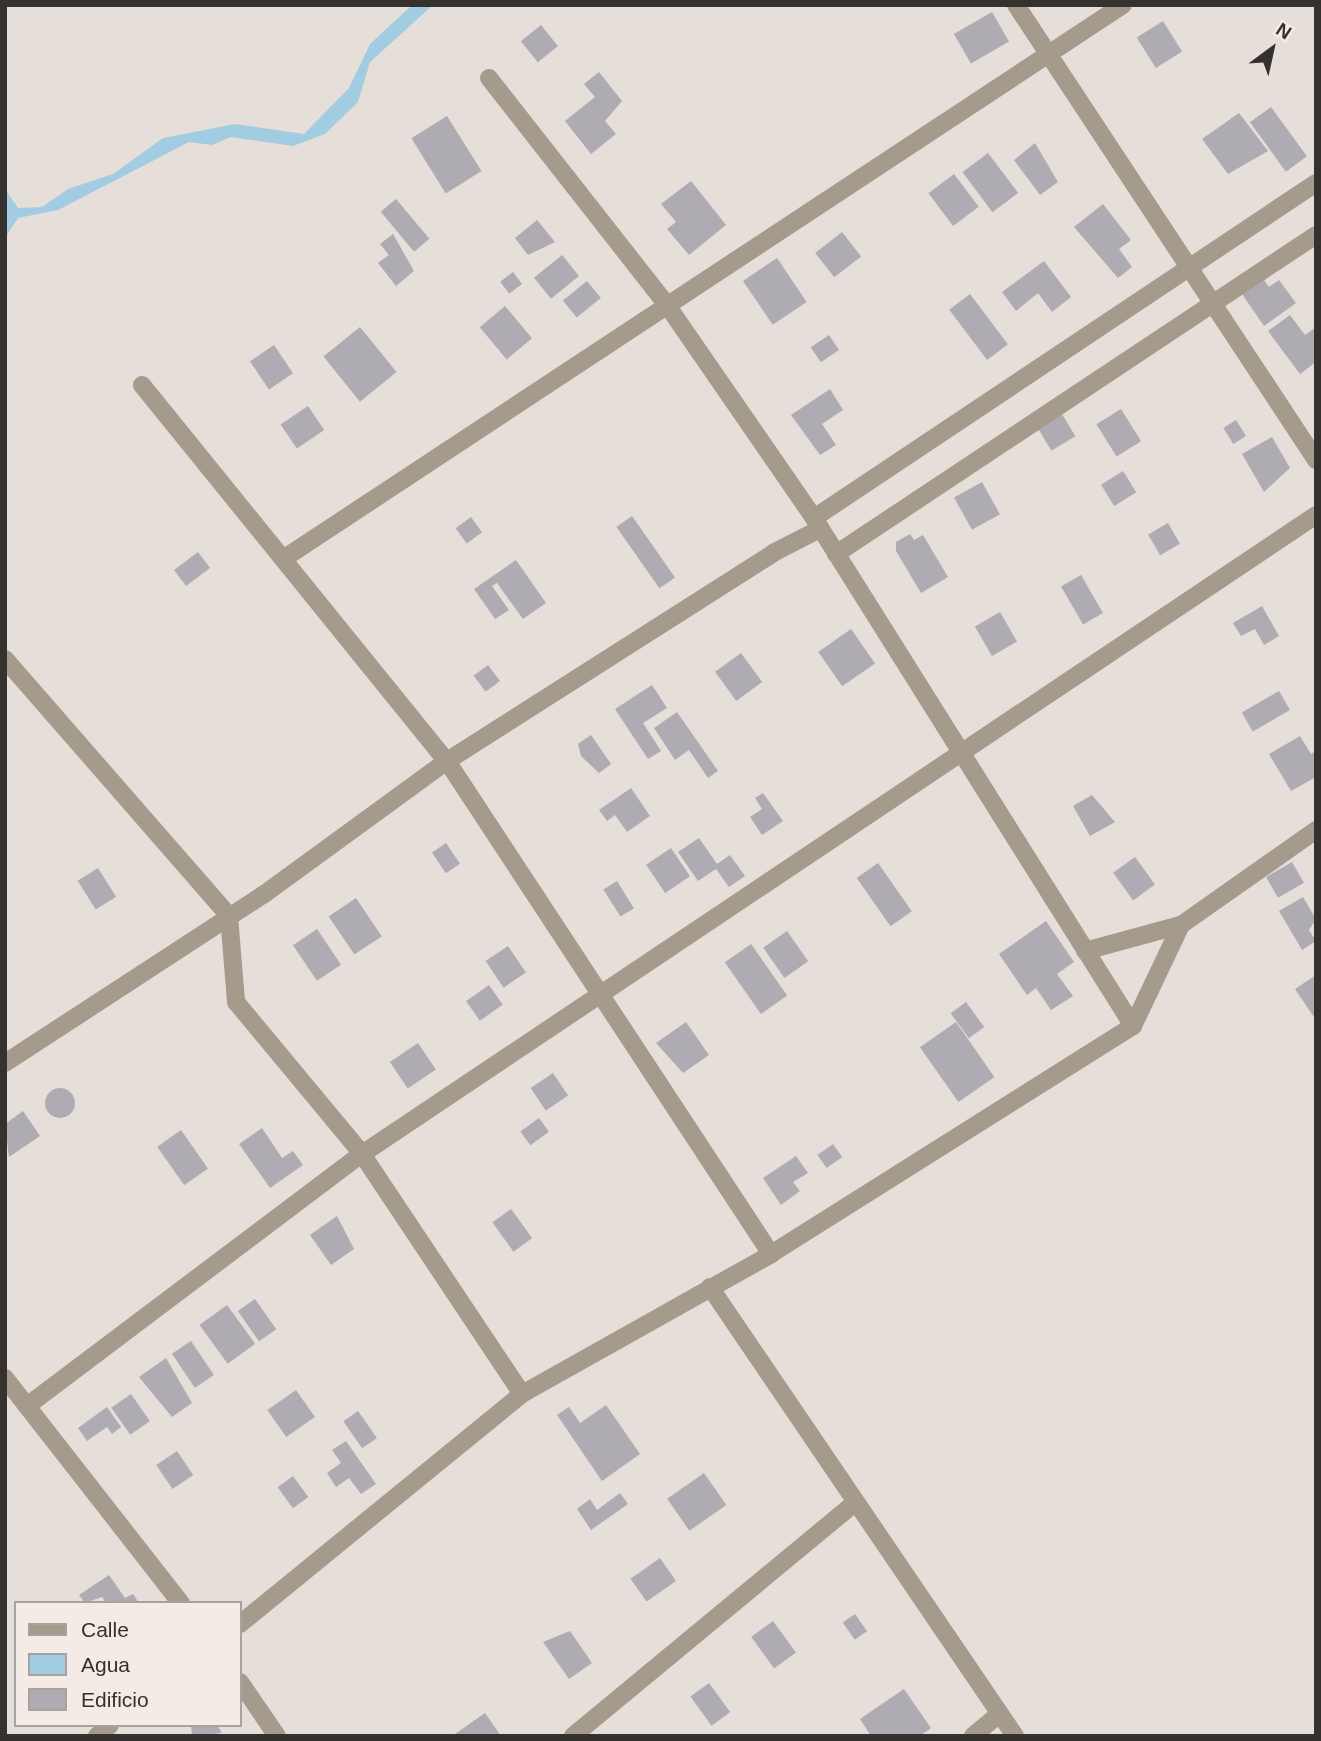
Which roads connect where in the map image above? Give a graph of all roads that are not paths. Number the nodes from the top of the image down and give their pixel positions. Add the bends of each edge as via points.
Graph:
1 (1016, 5) edge
2 (1123, 5) edge
3 (1051, 52) junction
4 (489, 78) dead end
5 (1316, 183) edge
6 (1316, 235) edge
7 (1192, 267) junction
8 (1215, 302) junction
9 (667, 305) junction
10 (142, 385) dead end
11 (1316, 460) edge
12 (1316, 515) edge
13 (817, 524) junction
14 (836, 554) junction
15 (283, 559) junction
16 (5, 659) edge
17 (957, 750) junction
18 (447, 761) junction
19 (1316, 830) edge
20 (229, 916) junction
21 (1181, 925) junction
22 (1085, 951) junction
23 (602, 992) junction
24 (1133, 1026) junction
25 (5, 1063) edge
26 (362, 1154) junction
27 (771, 1254) junction
28 (709, 1287) junction
29 (5, 1378) edge
30 (522, 1394) junction
31 (27, 1406) junction
32 (855, 1503) junction
33 (179, 1601) edge
34 (242, 1622) edge
35 (242, 1685) edge
36 (999, 1714) junction
37 (276, 1736) edge
38 (572, 1736) edge
39 (973, 1736) edge
40 (1015, 1736) edge

1 - 3 street
2 - 3 street
3 - 7 street
3 - 9 street
4 - 9 street
5 - 7 street
6 - 8 street
7 - 8 street
7 - 13 street
8 - 11 street
8 - 14 street
9 - 13 street
9 - 15 street
10 - 15 street
12 - 17 street
13 - 14 street
13 - 18 street
14 - 17 street
15 - 18 street
16 - 20 street
17 - 22 street
17 - 23 street
18 - 20 street
18 - 23 street
19 - 21 street
20 - 25 street
20 - 26 street via 236,1002
21 - 22 street
21 - 24 street
22 - 24 street
23 - 26 street
23 - 27 street
24 - 27 street
26 - 30 street
26 - 31 street
27 - 28 street
28 - 30 street
28 - 32 street
29 - 31 street
30 - 34 street
31 - 33 street
32 - 36 street
32 - 38 street
35 - 37 street
36 - 39 street
36 - 40 street

